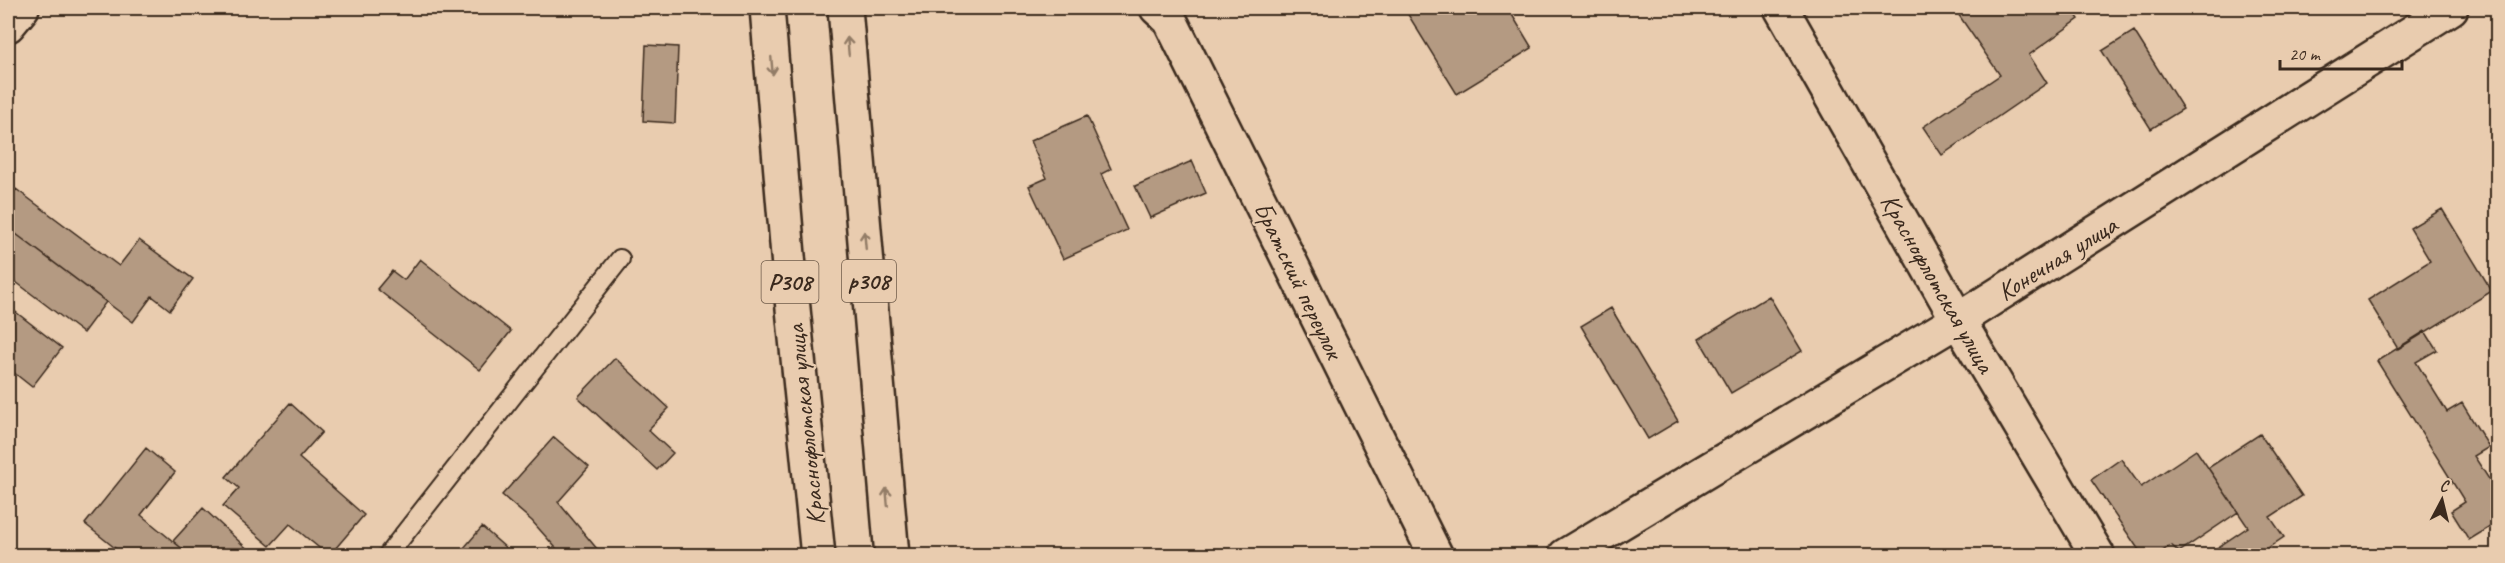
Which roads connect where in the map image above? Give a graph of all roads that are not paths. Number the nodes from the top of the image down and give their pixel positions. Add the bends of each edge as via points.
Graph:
1 (22, 8) edge
2 (767, 8) edge
3 (845, 8) edge
4 (1781, 8) edge
5 (2451, 8) edge
6 (1173, 12) edge
7 (8, 25) edge
8 (620, 259) dead end
9 (1958, 320) junction
10 (387, 555) edge
11 (818, 555) edge
12 (892, 555) edge
13 (1436, 555) edge
14 (1565, 555) edge
15 (2098, 555) edge

1 - 7 street
2 -> 11 street, Краснофлотская улица / P308
12 -> 3 street, p308
4 - 9 street, Краснофлотская улица
5 - 9 street, Конечная улица
6 - 13 street, Братский переулок
8 - 10 lane
9 - 14 street, Конечная улица
9 - 15 street, Краснофлотская улица

